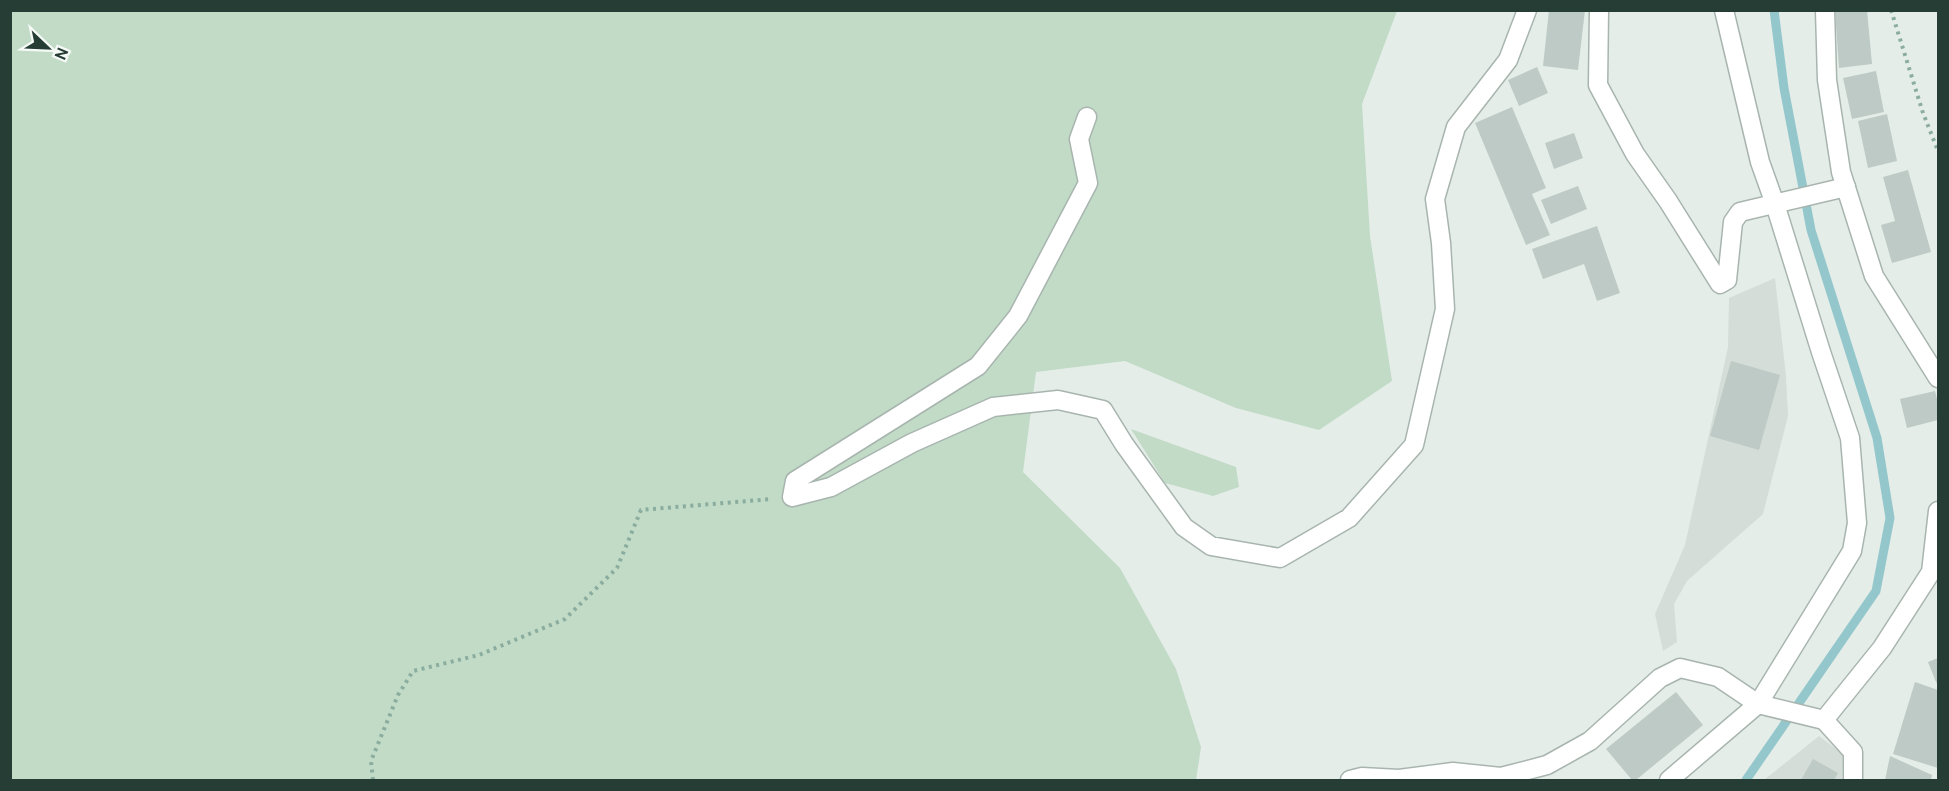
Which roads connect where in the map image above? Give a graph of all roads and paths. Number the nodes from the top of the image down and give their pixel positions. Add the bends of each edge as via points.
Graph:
1 (1527, 10) edge
2 (1599, 10) edge
3 (1724, 10) edge
4 (1826, 10) edge
5 (1891, 10) edge
6 (1087, 117) dead end
7 (1938, 151) edge
8 (1846, 188) junction
9 (1775, 204) junction
10 (1938, 378) edge
11 (792, 497) junction
12 (1938, 511) edge
13 (1758, 704) junction
14 (1824, 720) junction
15 (373, 780) edge
16 (1350, 780) edge
17 (1669, 780) edge
18 (1853, 780) edge

1 - 11 street via 1508,60 1456,127 1435,199 1445,309 1414,445 1349,518 1280,558 1211,546 1184,527 1103,410 1058,400 993,407 912,443 831,487
2 - 9 street via 1598,85 1635,154 1719,284 1727,280 1733,222 1740,212
3 - 9 street via 1760,162
4 - 8 street via 1827,80
5 - 7 path
6 - 11 street via 1079,139 1088,183 1018,316 978,366 795,481
8 - 9 street
8 - 10 street via 1874,276
9 - 13 street via 1850,438 1857,523 1852,551
11 - 15 path via 641,510 617,568 565,620 479,654 413,671 398,695 371,761
12 - 14 street via 1931,572 1882,648
13 - 14 street
13 - 16 street via 1718,677 1680,668 1660,678 1590,741 1547,765 1501,777 1453,772
13 - 17 street
14 - 18 street via 1853,752

